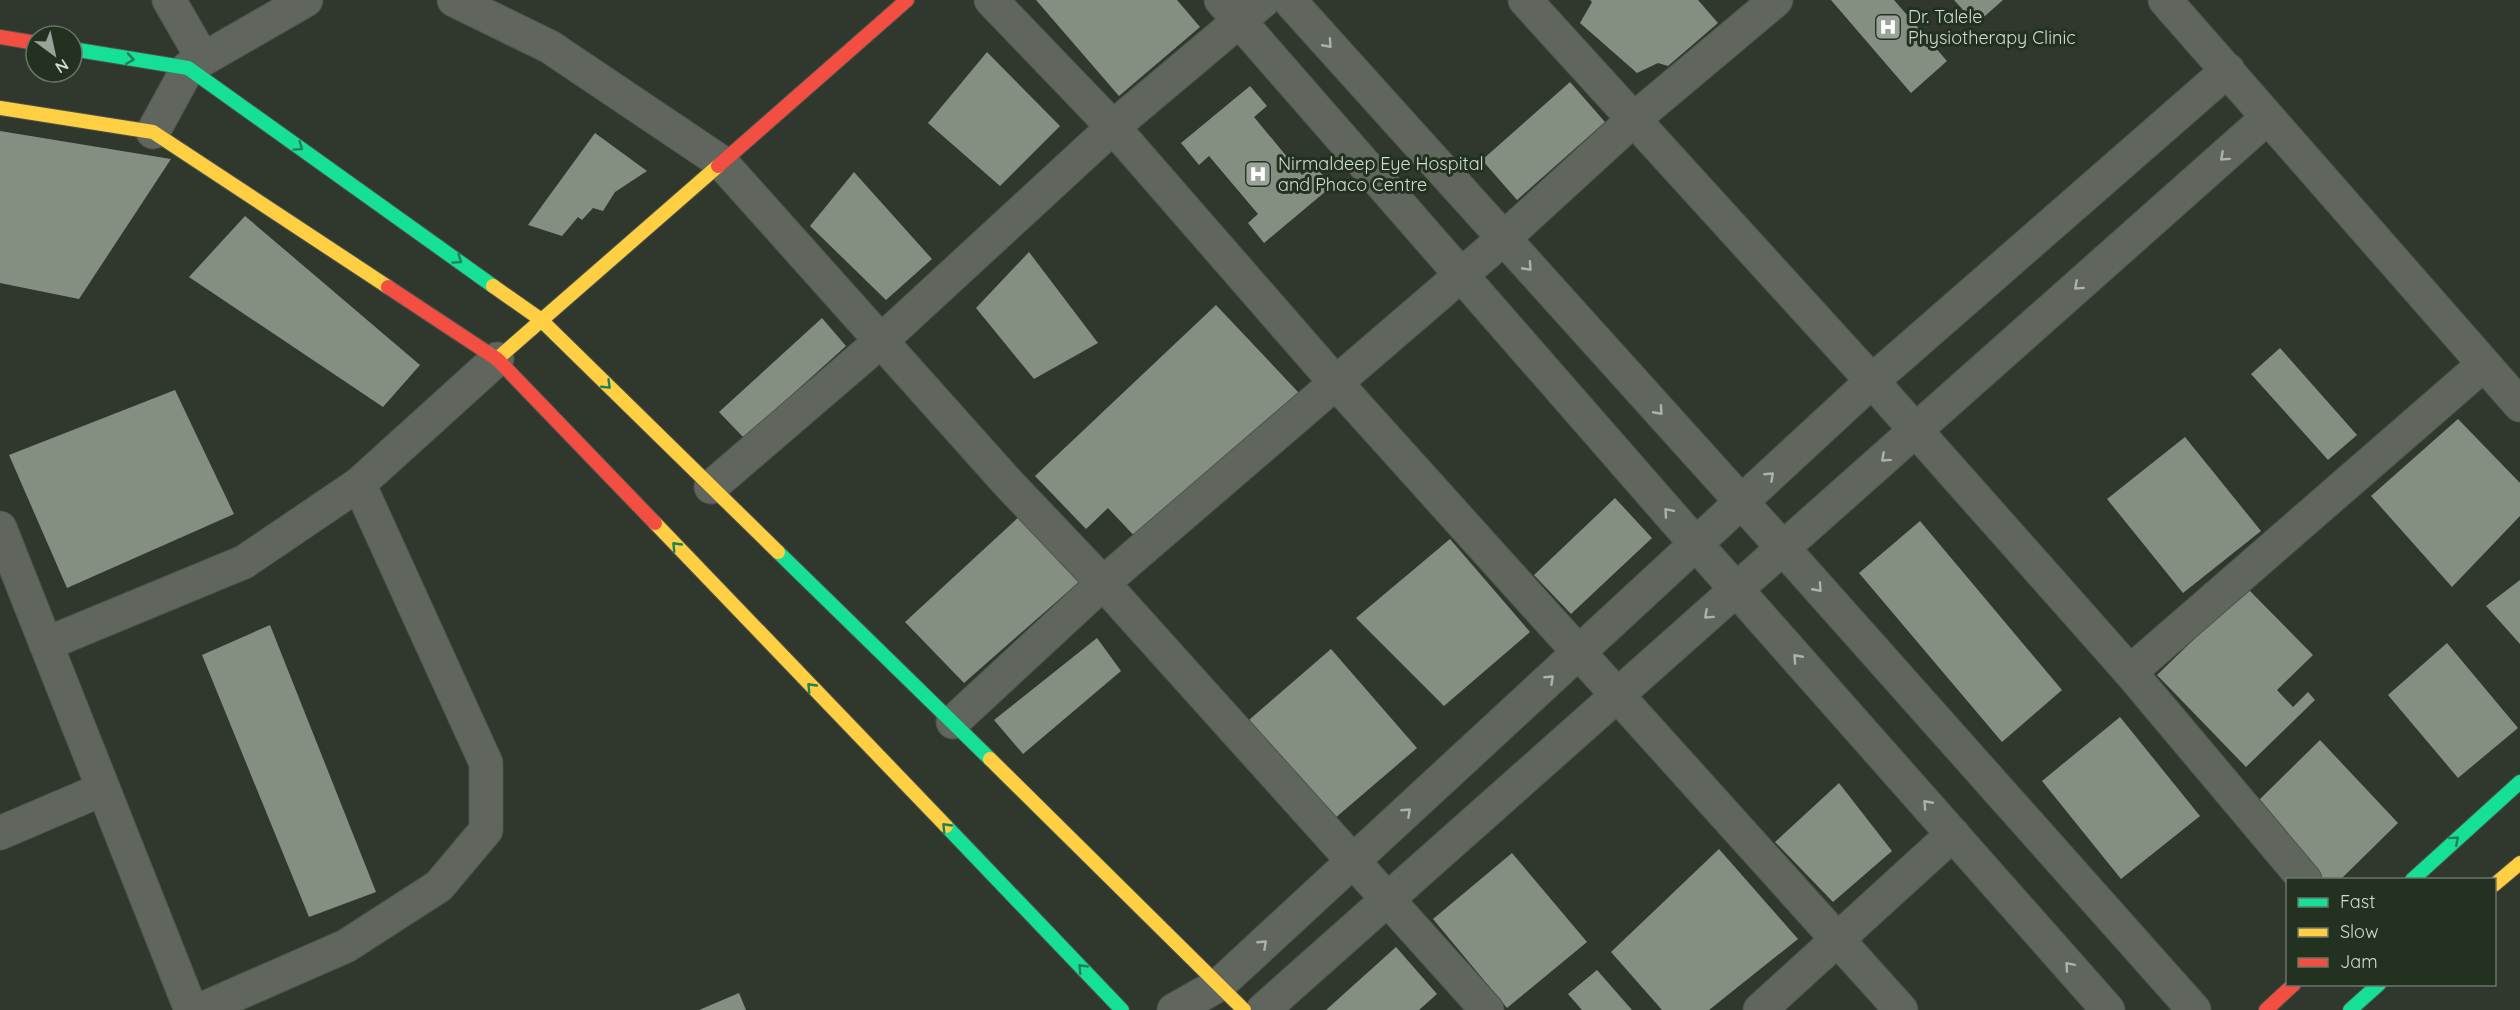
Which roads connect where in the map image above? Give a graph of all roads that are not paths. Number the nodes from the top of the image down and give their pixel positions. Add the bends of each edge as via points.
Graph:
1 (169, 0) edge
2 (306, 0) edge
3 (454, 0) edge
4 (991, 0) edge
5 (1289, 0) edge
6 (1525, 0) edge
7 (1776, 0) edge
8 (2165, 0) edge
9 (894, 4) edge
10 (1241, 7) edge
11 (0, 37) edge
12 (24, 41) edge
13 (84, 50) edge
14 (195, 64) junction
15 (2228, 70) junction
16 (0, 108) edge
17 (2267, 118) junction
18 (1633, 120) junction
19 (1113, 128) junction
20 (153, 132) junction
21 (722, 162) junction
22 (1503, 239) junction
23 (1462, 274) junction
24 (540, 319) junction
25 (881, 341) junction
26 (497, 359) junction
27 (2483, 364) junction
28 (1872, 381) junction
29 (1336, 383) junction
30 (2520, 405) edge
31 (1916, 430) junction
32 (359, 484) junction
33 (711, 487) junction
34 (1742, 502) junction
35 (0, 528) edge
36 (1696, 544) junction
37 (1783, 548) junction
38 (6, 562) edge
39 (1103, 584) junction
40 (1736, 589) junction
41 (46, 644) junction
42 (1579, 652) junction
43 (2130, 672) junction
44 (1617, 695) junction
45 (953, 722) junction
46 (2520, 782) edge
47 (103, 789) junction
48 (0, 833) edge
49 (1953, 834) junction
50 (1353, 861) junction
51 (2520, 863) edge
52 (2304, 878) edge
53 (2413, 878) edge
54 (2496, 883) edge
55 (1388, 899) junction
56 (1838, 940) junction
57 (1220, 984) junction
58 (2292, 986) edge
59 (2377, 986) edge
60 (190, 1010) edge
61 (200, 1010) edge
62 (1122, 1010) edge
63 (1174, 1010) edge
64 (1244, 1010) edge
65 (1263, 1010) edge
66 (1487, 1010) edge
67 (1760, 1010) edge
68 (1901, 1010) edge
69 (2108, 1010) edge
70 (2193, 1010) edge
71 (2266, 1010) edge
72 (2350, 1010) edge

1 - 14 street
2 - 14 street
3 - 21 street via 550,47
4 - 19 street
5 -> 22 street
6 - 18 street
7 - 18 street
8 - 15 street
9 - 21 main road
10 - 19 street
10 - 23 street
11 - 12 main road
13 -> 14 main road
14 - 20 street
14 -> 24 main road
15 - 17 street
15 - 28 street
16 - 20 main road
17 - 27 street
17 -> 31 street
18 - 22 street
18 - 28 street
19 - 25 street
19 - 29 street
20 - 26 main road
21 - 24 main road
21 - 25 street
22 - 23 street
22 -> 34 street
23 - 29 street
36 -> 23 street
24 - 26 main road
24 -> 33 main road
25 - 33 street
25 - 39 street
26 - 32 street
62 -> 26 main road
27 - 30 street
27 - 43 street
28 - 31 street
34 -> 28 street
29 - 39 street
29 - 42 street
31 -> 37 street
31 - 43 street
32 - 41 street via 244,562
32 - 61 street via 486,763 486,830 439,886 346,946
33 - 45 main road
34 - 36 street
34 - 37 street
35 - 38 street
36 - 40 street
36 - 42 street
37 - 40 street
37 -> 70 street
38 - 41 street
39 - 45 street
39 - 50 street
40 -> 44 street
49 -> 40 street
41 - 47 street
42 - 44 street
50 -> 42 street
43 - 52 street
44 - 55 street
44 - 56 street
45 - 57 main road
53 -> 46 main road
47 - 48 street
47 - 60 street
49 - 56 street
69 -> 49 street
50 - 55 street
57 -> 50 street
51 - 54 main road
55 - 65 street
55 - 66 street
56 - 67 street
56 - 68 street
57 - 63 street
57 - 64 main road
58 - 71 main road
59 - 72 main road

